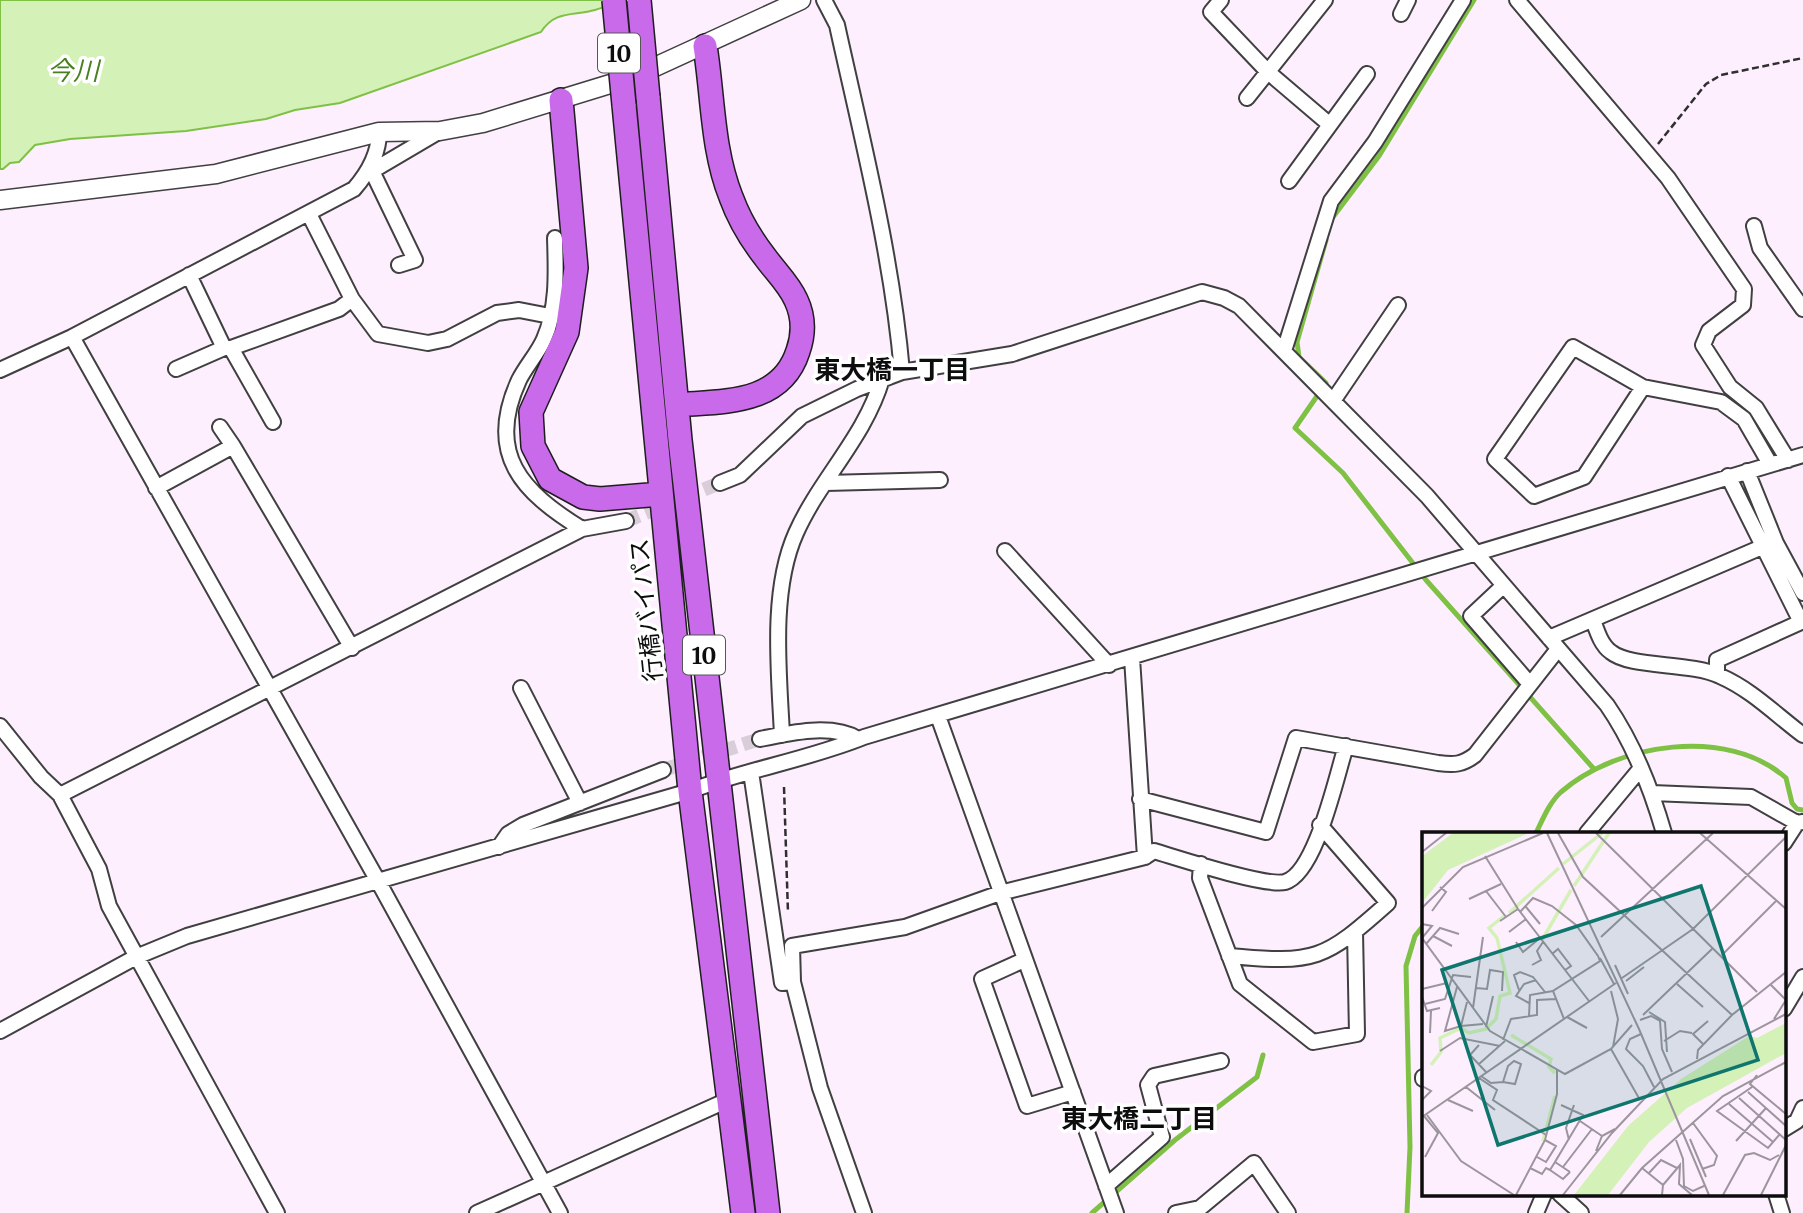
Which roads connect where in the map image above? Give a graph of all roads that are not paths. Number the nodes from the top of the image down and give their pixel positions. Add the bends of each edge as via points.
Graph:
1 (614, 0) edge
2 (639, 0) edge
3 (801, 0) edge
4 (824, 0) edge
5 (1221, 0) edge
6 (1325, 0) edge
7 (1463, 0) edge
8 (1517, 0) edge
9 (705, 46) junction
10 (1268, 72) junction
11 (1367, 74) dead end
12 (1247, 98) dead end
13 (561, 100) junction
14 (1329, 124) junction
15 (440, 131) junction
16 (379, 132) junction
17 (369, 173) junction
18 (1289, 181) dead end
19 (0, 200) edge
20 (309, 214) junction
21 (1754, 226) dead end
22 (555, 238) dead end
23 (399, 265) dead end
24 (189, 275) junction
25 (352, 299) junction
26 (1398, 305) dead end
27 (1803, 309) edge
28 (550, 316) junction
29 (72, 337) junction
30 (228, 348) junction
31 (1284, 351) junction
32 (176, 369) dead end
33 (0, 370) edge
34 (902, 372) junction
35 (882, 379) junction
36 (1643, 387) junction
37 (1333, 401) junction
38 (677, 405) junction
39 (273, 422) dead end
40 (220, 427) dead end
41 (233, 446) junction
42 (1803, 455) edge
43 (1788, 460) junction
44 (1770, 464) junction
45 (1747, 471) junction
46 (1728, 476) junction
47 (940, 480) dead end
48 (720, 483) tunnel mouth
49 (826, 484) junction
50 (156, 488) junction
51 (661, 494) junction
52 (626, 521) tunnel mouth
53 (582, 529) junction
54 (1762, 547) junction
55 (1005, 551) dead end
56 (1474, 554) junction
57 (1503, 586) junction
58 (1803, 593) edge
59 (1593, 620) junction
60 (1554, 644) junction
61 (352, 648) junction
62 (1132, 658) junction
63 (1109, 665) junction
64 (1717, 674) junction
65 (1530, 683) junction
66 (521, 688) dead end
67 (269, 690) junction
68 (938, 716) junction
69 (0, 726) edge
70 (782, 734) junction
71 (1803, 735) edge
72 (760, 739) tunnel mouth
73 (858, 739) junction
74 (4, 741) edge
75 (1346, 746) junction
76 (1641, 768) junction
77 (663, 770) tunnel mouth
78 (751, 772) junction
79 (719, 780) junction
80 (690, 791) junction
81 (1652, 793) junction
82 (60, 795) junction
83 (1140, 799) junction
84 (580, 803) junction
85 (1800, 822) edge
86 (1320, 825) junction
87 (1588, 832) edge
88 (1664, 832) edge
89 (1786, 840) edge
90 (499, 847) junction
91 (1145, 857) junction
92 (1201, 864) junction
93 (378, 881) junction
94 (1000, 893) junction
95 (1355, 932) junction
96 (1229, 956) junction
97 (136, 957) junction
98 (1024, 960) junction
99 (1803, 978) edge
100 (793, 982) junction
101 (1786, 1006) edge
102 (0, 1031) edge
103 (1221, 1061) dead end
104 (1073, 1092) junction
105 (730, 1099) junction
106 (1801, 1117) edge
107 (1786, 1128) edge
108 (544, 1184) junction
109 (1106, 1186) junction
110 (1543, 1196) edge
111 (1562, 1196) edge
112 (1777, 1196) edge
113 (277, 1213) edge
114 (477, 1213) edge
115 (560, 1213) edge
116 (743, 1213) edge
117 (768, 1213) edge
118 (864, 1213) edge
119 (1116, 1213) edge
120 (1175, 1213) edge
121 (1288, 1213) edge
122 (1536, 1213) edge
123 (1581, 1213) edge
124 (1782, 1213) edge

1 - 51 highway, 行橋バイパス / 10, bridge
2 - 38 highway, 10, bridge
3 - 9 street
4 - 34 street via 837,25 876,205
5 - 10 street via 1211,12
6 - 10 street
7 - 31 street via 1376,142 1331,201
8 - 43 street via 1649,155 1744,289 1743,305 1709,331 1703,345 1730,387 1756,408
9 - 13 street via 633,77
9 - 38 highway via 722,168 731,197 747,233 796,298 802,339 785,377 762,394
10 - 12 street
10 - 14 street
11 - 14 street
13 - 15 street
13 - 51 highway via 576,268 566,332 531,412 533,446 551,479 583,497
14 - 18 street
15 - 16 street
15 - 17 street
16 - 17 street
16 - 19 street via 216,173
17 - 20 street via 354,190
17 - 23 street via 415,260
20 - 24 street
20 - 25 street
21 - 27 street via 1760,248
22 - 28 street
24 - 29 street
24 - 30 street
25 - 28 street via 378,334 428,343 446,339 497,313 519,310
25 - 30 street via 339,309
26 - 37 street
28 - 53 street via 544,339 510,406 506,431 511,459 525,486 549,509
29 - 33 street
29 - 50 street
30 - 32 street
30 - 39 street
31 - 34 street via 1239,306 1202,292 1012,354
31 - 37 street
34 - 35 street
35 - 48 street via 802,416 740,475
35 - 49 street via 877,397
36 - 36 street via 1584,477 1534,496 1495,459 1573,347
36 - 44 street via 1720,402 1744,419
37 - 56 street via 1427,496
38 - 79 highway, 10
40 - 41 street
41 - 50 street
41 - 61 street
42 - 43 street
43 - 44 street
44 - 45 street
45 - 46 street
45 - 58 street via 1776,543
46 - 54 street
46 - 56 street
47 - 49 street
49 - 70 street via 796,533 786,565 778,634
50 - 67 street
51 - 80 highway, 行橋バイパス / 10
52 - 53 street
53 - 61 street
54 - 59 street
54 - 64 street via 1801,622 1717,660
55 - 63 street
56 - 57 street
56 - 62 street
57 - 60 street
57 - 65 street via 1471,615
59 - 60 street
59 - 64 street via 1610,652 1624,660 1689,666
60 - 65 street
60 - 76 street via 1625,730
61 - 67 street
62 - 63 street
62 - 83 street
63 - 68 street
64 - 71 street via 1743,688
65 - 75 street via 1475,755 1455,766
66 - 84 street
67 - 82 street
67 - 93 street
68 - 73 street
68 - 94 street
69 - 74 street
70 - 72 street
70 - 73 street via 847,733
73 - 78 street via 815,756
74 - 82 street
75 - 83 street via 1296,738 1266,832
75 - 86 street
76 - 81 street
76 - 87 street
77 - 84 street
78 - 79 street
78 - 100 street via 782,983
79 - 80 street
79 - 117 highway, 10
80 - 90 street
80 - 105 highway, 行橋バイパス / 10
81 - 85 street via 1752,797
81 - 88 street
82 - 97 street via 99,869 109,906
83 - 91 street
84 - 90 street via 523,825 508,834
85 - 89 street
86 - 92 street via 1304,868 1285,882
86 - 95 street via 1388,903
90 - 93 street
91 - 92 street via 1154,851
91 - 94 street
92 - 96 street via 1200,878
93 - 97 street via 187,936
93 - 108 street
94 - 98 street
94 - 100 street via 905,927 792,946
95 - 96 street via 1332,949 1297,960
95 - 96 street via 1357,1034 1313,1042 1240,984
97 - 102 street
97 - 113 street
98 - 104 street
98 - 104 street via 982,979 1027,1107
99 - 101 street
100 - 118 street via 820,1088
103 - 109 street via 1154,1076 1148,1084 1162,1137
104 - 109 street
105 - 108 street
105 - 116 highway, 行橋バイパス / 10
106 - 107 street
108 - 114 street
108 - 115 street
109 - 119 street
110 - 122 street
111 - 123 street
112 - 124 street
120 - 121 street via 1200,1208 1254,1163

